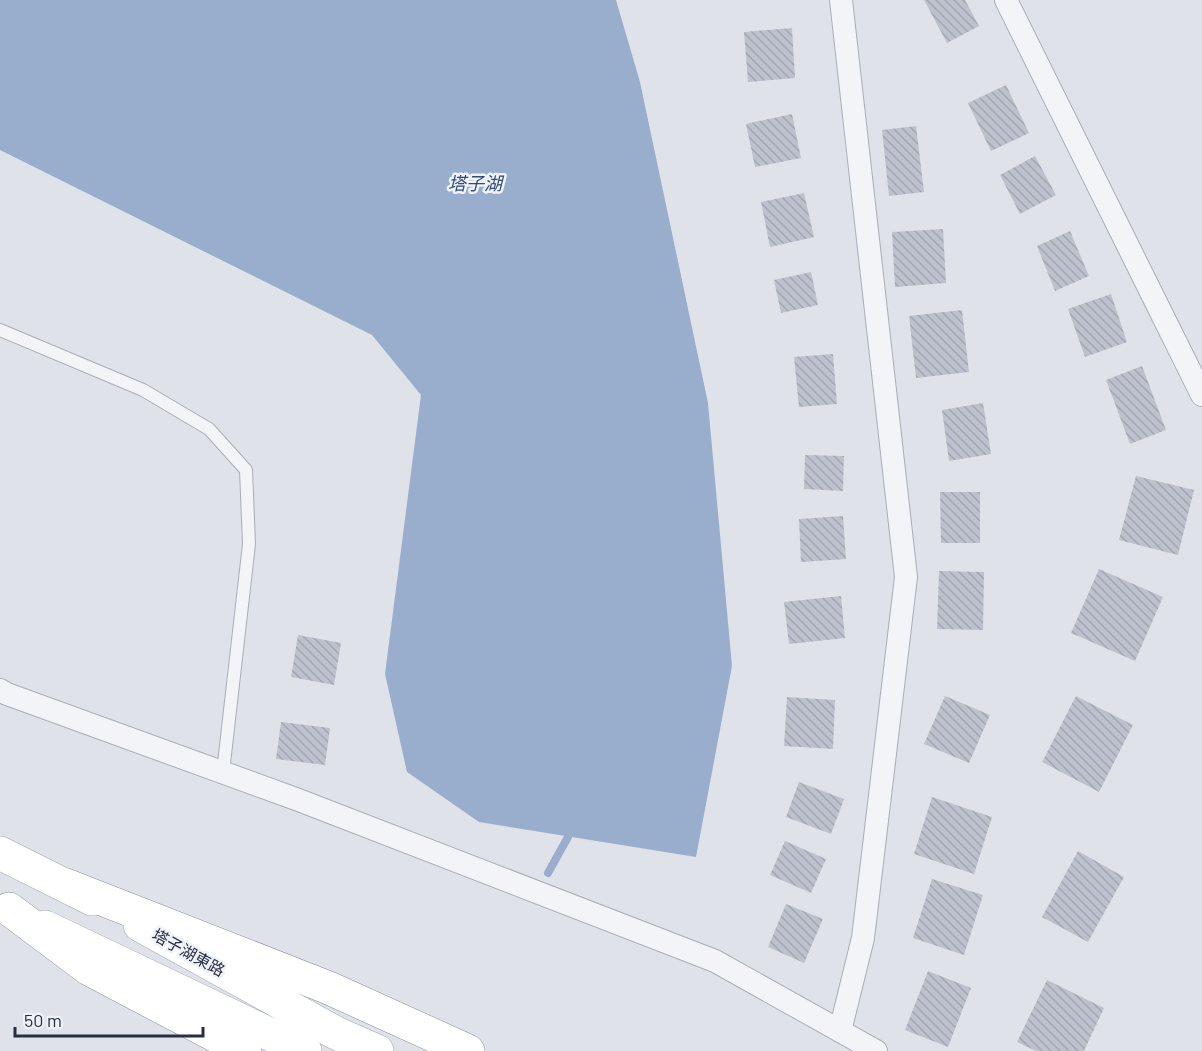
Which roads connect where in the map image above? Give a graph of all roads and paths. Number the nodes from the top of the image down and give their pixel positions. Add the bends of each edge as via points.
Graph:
1 (841, 0) edge
2 (1006, 0) edge
3 (0, 330) edge
4 (1202, 395) edge
5 (0, 690) edge
6 (223, 772) junction
7 (0, 853) edge
8 (66, 885) junction
9 (4, 907) edge
10 (840, 1030) junction
11 (245, 1051) edge
12 (305, 1051) edge
13 (377, 1051) edge
14 (468, 1051) edge
15 (876, 1051) edge

1 - 10 street via 906,577 863,938
2 - 4 street
3 - 6 lane via 143,390 208,429 246,470 249,544
5 - 6 street
6 - 10 street via 715,961
7 - 8 main road, 塔子湖東路
8 - 13 main road, 塔子湖東路 via 336,1033
8 - 14 main road via 329,988
9 - 11 main road via 89,969
9 - 12 main road
10 - 15 street

